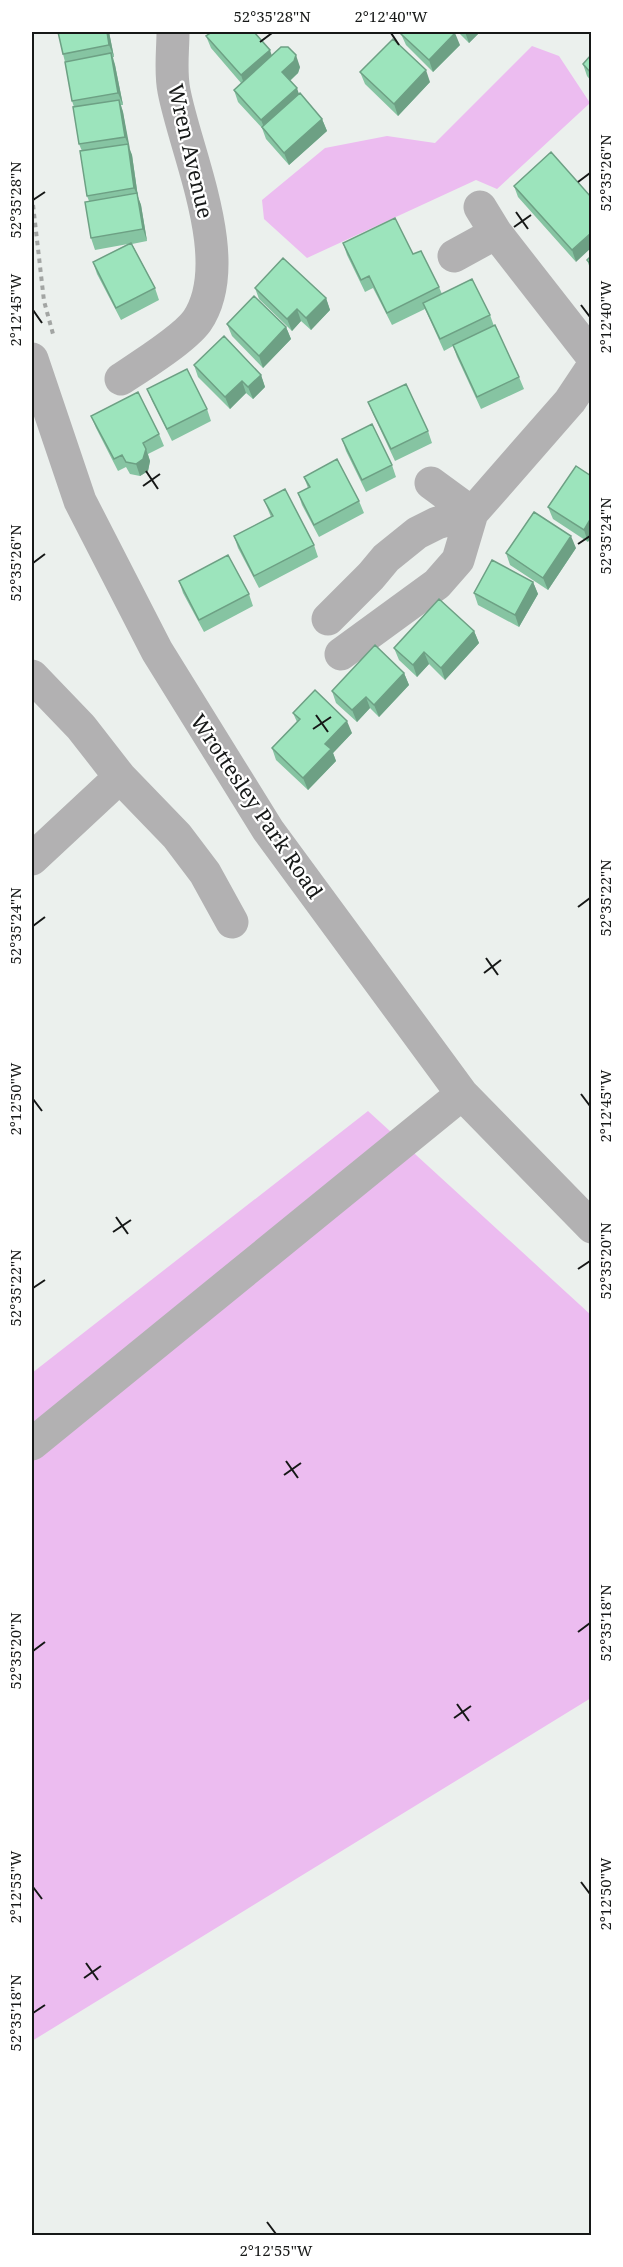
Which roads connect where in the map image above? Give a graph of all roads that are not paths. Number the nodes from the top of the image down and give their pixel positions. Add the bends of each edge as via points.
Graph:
1 (173, 32) edge
2 (454, 256) dead end
3 (591, 356) edge
4 (32, 359) edge
5 (591, 368) edge
6 (121, 379) dead end
7 (431, 483) dead end
8 (472, 513) junction
9 (328, 619) dead end
10 (341, 654) dead end
11 (32, 676) edge
12 (120, 777) junction
13 (32, 859) edge
14 (232, 922) dead end
15 (462, 1094) junction
16 (591, 1227) edge
17 (32, 1444) edge

1 - 6 street, Wren Avenue via 173,89 210,234 213,272 197,321
2 - 3 street via 488,220
4 - 15 street, Wrottesley Park Road via 80,501 157,651 268,830
5 - 8 street via 570,401
7 - 8 street
8 - 9 street via 417,533 386,558
8 - 10 street via 458,560 437,584
11 - 12 street via 81,727
12 - 13 street
12 - 14 street via 177,836 205,873
15 - 16 street, Wrottesley Park Road
15 - 17 street

